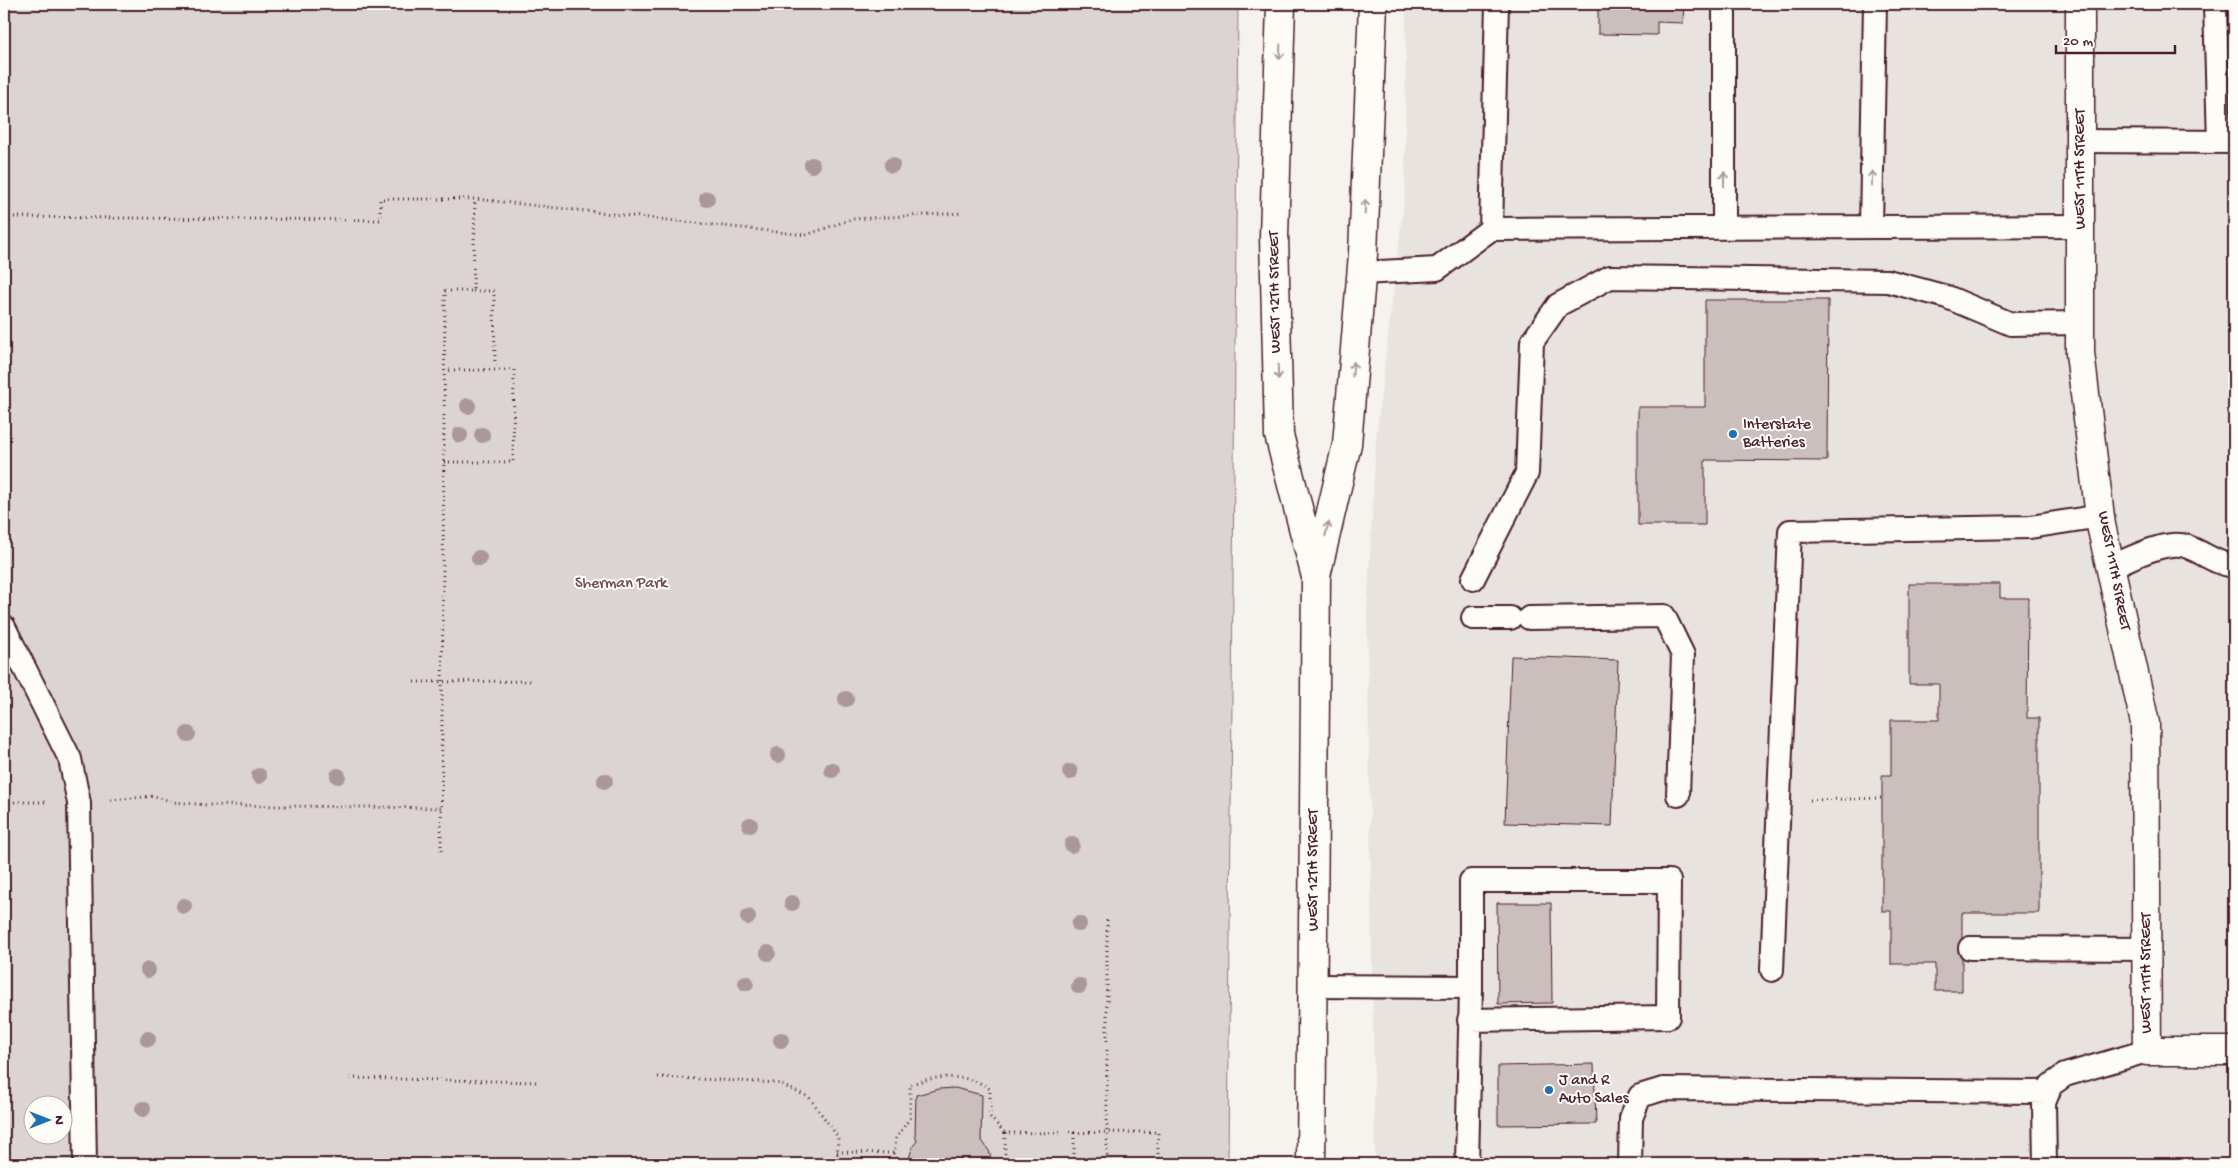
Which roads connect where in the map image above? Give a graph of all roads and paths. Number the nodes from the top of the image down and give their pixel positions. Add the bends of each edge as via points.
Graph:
1 (1281, 4) edge
2 (1373, 4) edge
3 (1497, 4) edge
4 (1724, 4) edge
5 (1875, 4) edge
6 (2080, 4) edge
7 (2216, 4) edge
8 (2082, 141) junction
9 (2227, 142) edge
10 (475, 199) junction
11 (963, 213) dead end
12 (4, 217) edge
13 (2081, 226) junction
14 (1724, 227) junction
15 (1871, 227) junction
16 (1491, 229) junction
17 (1361, 273) junction
18 (473, 291) junction
19 (2080, 323) junction
20 (445, 370) junction
21 (495, 370) junction
22 (444, 462) junction
23 (2100, 516) junction
24 (2234, 566) edge
25 (2110, 567) junction
26 (1316, 576) junction
27 (1473, 579) dead end
28 (1473, 618) dead end
29 (4, 627) edge
30 (534, 681) dead end
31 (414, 682) dead end
32 (442, 682) junction
33 (1678, 795) dead end
34 (1882, 798) dead end
35 (1779, 801) junction
36 (4, 802) edge
37 (79, 803) junction
38 (441, 808) junction
39 (441, 851) dead end
40 (1107, 920) dead end
41 (1970, 948) dead end
42 (2146, 949) junction
43 (1772, 970) dead end
44 (1313, 986) junction
45 (1471, 987) junction
46 (1470, 1020) junction
47 (2234, 1050) edge
48 (2147, 1051) junction
49 (658, 1077) dead end
50 (350, 1078) dead end
51 (538, 1082) dead end
52 (2048, 1092) junction
53 (1005, 1132) junction
54 (1074, 1132) junction
55 (1107, 1132) junction
56 (837, 1152) junction
57 (893, 1153) junction
58 (85, 1164) edge
59 (837, 1164) edge
60 (893, 1164) edge
61 (1005, 1164) edge
62 (1074, 1164) edge
63 (1107, 1164) edge
64 (1158, 1164) edge
65 (1311, 1164) edge
66 (1467, 1164) edge
67 (1630, 1164) edge
68 (2045, 1164) edge

1 -> 26 main road, WEST 12TH STREET via 1274,237 1280,435
17 -> 2 main road, WEST 12TH STREET
3 - 16 lane
14 -> 4 lane
15 -> 5 lane
6 - 8 main road, WEST 11TH STREET
7 - 9 lane
8 - 9 lane
8 - 13 main road, WEST 11TH STREET
10 - 11 path via 806,234 852,219
10 - 12 path via 380,199 380,220
10 - 18 path
13 - 15 lane
13 - 19 main road, WEST 11TH STREET
14 - 15 lane
14 - 16 lane
16 - 17 lane via 1437,269
26 -> 17 main road, WEST 12TH STREET via 1346,444
18 - 20 path via 445,291
18 - 21 path via 494,291
19 - 23 main road, WEST 11TH STREET via 2080,353
19 - 27 lane via 2011,324 1947,297 1888,281 1610,277 1558,305 1532,342 1527,473
20 - 21 path
20 - 22 path
21 - 22 path via 514,370 513,462
22 - 32 path
23 - 25 main road, WEST 11TH STREET
23 - 35 lane via 2030,527 1790,531
24 - 25 lane via 2222,565 2186,545 2159,547
25 - 42 main road, WEST 11TH STREET via 2144,723
26 - 44 main road, WEST 12TH STREET
28 - 33 lane via 1664,616 1683,655
29 - 37 lane via 70,759
30 - 32 path
31 - 32 path
32 - 38 path
34 - 35 path
35 - 43 lane
36 - 37 path
37 - 38 path via 155,796 172,802 207,806
37 - 58 lane
38 - 39 path
40 - 55 path
41 - 42 lane
42 - 48 main road, WEST 11TH STREET
44 - 45 lane
44 - 65 main road, WEST 12TH STREET
45 - 46 lane
45 - 46 lane via 1471,880 1669,880 1668,1017
46 - 66 lane
47 - 48 main road, WEST 11TH STREET
48 - 52 lane via 2065,1075 2050,1085
49 - 56 path via 777,1083 810,1097 838,1137
50 - 51 path
52 - 67 lane via 1663,1089 1640,1096 1630,1118
52 - 68 lane via 2044,1103
53 - 54 path
53 - 57 path via 990,1117 990,1088 981,1082 968,1078 924,1080 910,1085 910,1118 896,1138
53 - 61 path
54 - 55 path
54 - 62 path
55 - 63 path
55 - 64 path via 1158,1132
56 - 57 path
56 - 59 path
57 - 60 path

